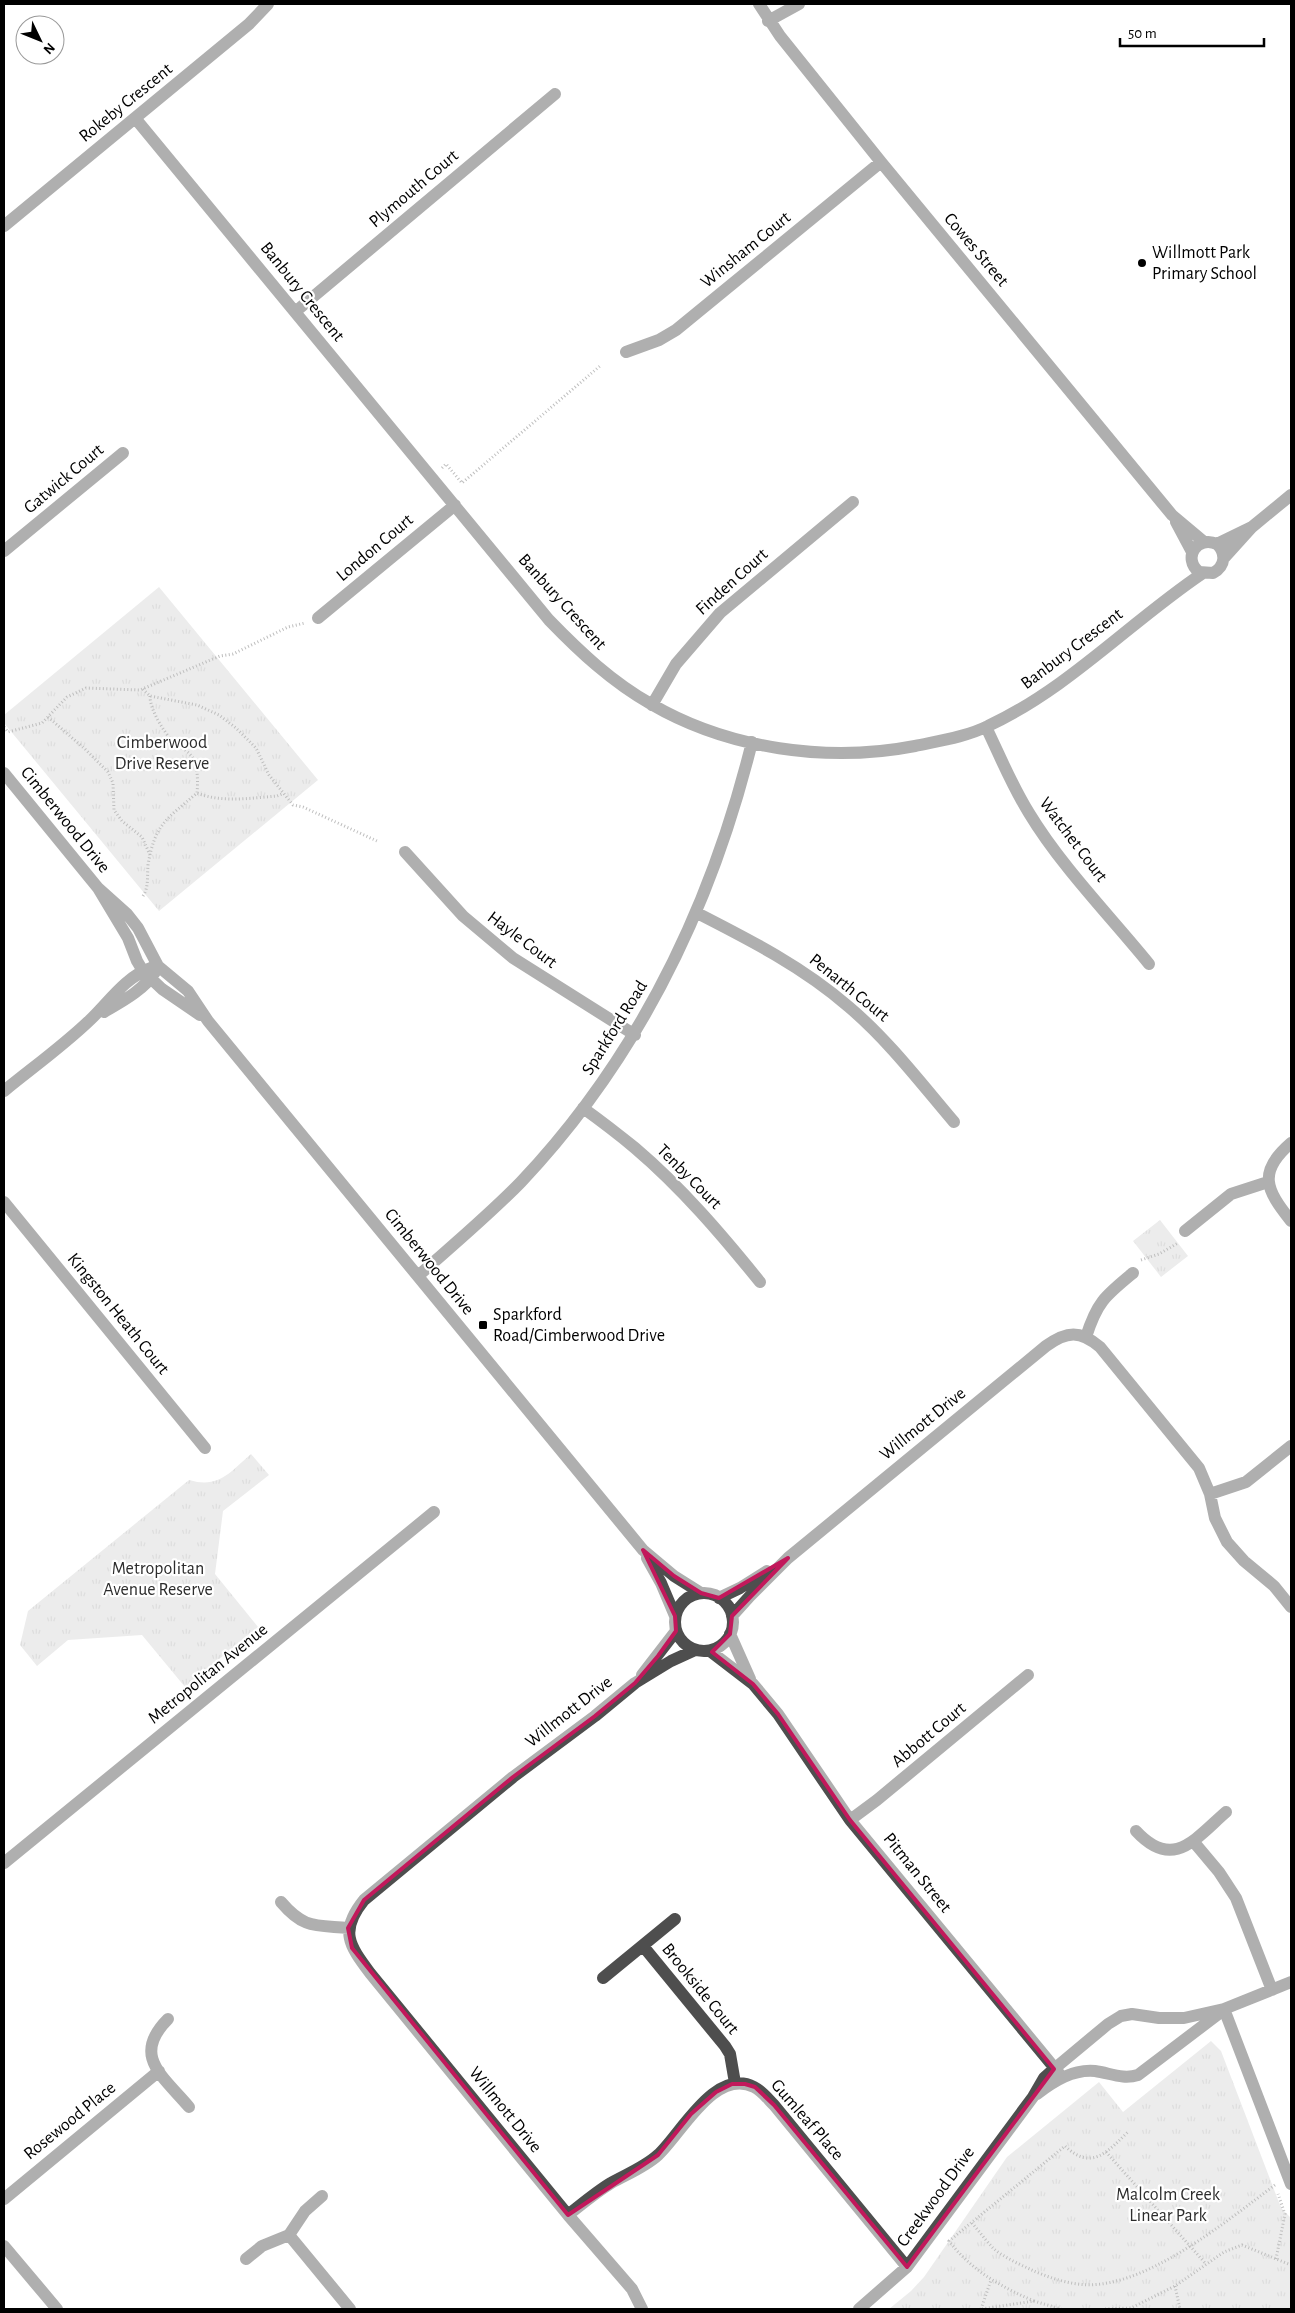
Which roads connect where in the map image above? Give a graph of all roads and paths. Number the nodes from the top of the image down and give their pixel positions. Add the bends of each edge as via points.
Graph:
1 (268, 4) edge
2 (759, 4) edge
3 (799, 4) edge
4 (768, 21) junction
5 (555, 94) dead end
6 (135, 118) junction
7 (881, 162) junction
8 (4, 226) edge
9 (295, 312) junction
10 (626, 352) dead end
11 (600, 366) dead end
12 (123, 453) dead end
13 (431, 477) junction
14 (1291, 495) edge
15 (853, 502) dead end
16 (455, 505) junction
17 (1172, 515) junction
18 (1252, 527) junction
19 (1203, 541) junction
20 (1217, 544) junction
21 (4, 551) edge
22 (1192, 552) junction
23 (1224, 558) junction
24 (1193, 565) junction
25 (1203, 574) junction
26 (1166, 598) junction
27 (318, 618) joint
28 (144, 689) junction
29 (150, 696) junction
30 (652, 705) junction
31 (48, 717) junction
32 (4, 727) edge
33 (986, 727) junction
34 (752, 742) junction
35 (4, 773) edge
36 (197, 793) junction
37 (282, 794) junction
38 (377, 841) dead end
39 (405, 852) dead end
40 (150, 855) junction
41 (98, 888) junction
42 (143, 896) dead end
43 (697, 913) junction
44 (1149, 964) dead end
45 (158, 966) junction
46 (147, 975) junction
47 (208, 1021) junction
48 (634, 1035) junction
49 (4, 1091) edge
50 (583, 1108) junction
51 (954, 1122) dead end
52 (1291, 1143) edge
53 (1268, 1182) junction
54 (4, 1202) edge
55 (1291, 1221) edge
56 (1185, 1231) joint
57 (1132, 1273) joint
58 (418, 1276) junction
59 (760, 1282) dead end
60 (1086, 1338) junction
61 (1291, 1446) edge
62 (205, 1448) dead end
63 (1210, 1494) junction
64 (434, 1512) dead end
65 (643, 1550) junction
66 (788, 1558) junction
67 (701, 1593) junction
68 (719, 1598) junction
69 (1291, 1607) edge
70 (675, 1616) junction
71 (732, 1616) junction
72 (676, 1631) junction
73 (730, 1634) junction
74 (695, 1650) junction
75 (710, 1651) junction
76 (1028, 1675) dead end
77 (635, 1683) junction
78 (753, 1684) junction
79 (1226, 1812) dead end
80 (850, 1820) junction
81 (1136, 1831) dead end
82 (1193, 1841) junction
83 (4, 1863) edge
84 (281, 1902) dead end
85 (675, 1919) dead end
86 (348, 1928) junction
87 (643, 1946) junction
88 (603, 1978) dead end
89 (1291, 1982) edge
90 (1272, 1990) junction
91 (1224, 2009) junction
92 (168, 2019) dead end
93 (159, 2071) junction
94 (1058, 2073) junction
95 (736, 2084) junction
96 (190, 2107) dead end
97 (1129, 2131) dead end
98 (1106, 2152) junction
99 (1272, 2176) dead end
100 (1291, 2184) edge
101 (1275, 2185) junction
102 (322, 2196) dead end
103 (4, 2199) edge
104 (568, 2215) junction
105 (972, 2223) junction
106 (289, 2235) junction
107 (4, 2246) edge
108 (1192, 2246) junction
109 (246, 2259) dead end
110 (1276, 2259) junction
111 (1206, 2264) junction
112 (1291, 2265) edge
113 (907, 2267) junction
114 (991, 2280) junction
115 (1175, 2286) junction
116 (1034, 2301) junction
117 (57, 2309) edge
118 (350, 2309) edge
119 (642, 2309) edge
120 (860, 2309) edge
121 (982, 2309) edge
122 (1061, 2309) edge
123 (1105, 2309) edge
124 (1180, 2309) edge

1 - 6 street, Rokeby Crescent via 250,24
2 - 4 street, Cowes Street
3 - 4 street
4 - 7 street, Cowes Street
5 - 9 street, Plymouth Court
6 - 8 street, Rokeby Crescent
6 - 9 street, Banbury Crescent
7 - 10 street, Winsham Court via 676,330
7 - 17 street, Cowes Street
9 - 13 street, Banbury Crescent
11 - 13 path via 462,483 446,464
12 - 21 street, Gatwick Court
13 - 16 street, Banbury Crescent
14 - 18 street, Banbury Crescent
15 - 30 street, Finden Court via 720,613 676,664
16 - 27 street, London Court
16 - 30 street, Banbury Crescent via 575,647
17 - 19 street, Cowes Street
17 - 22 street, Cowes Street
18 - 20 street, Banbury Crescent
18 - 23 street, Banbury Crescent
19 - 20 street
19 - 22 street
20 - 23 street
22 - 24 street
23 - 25 street, Banbury Crescent via 1217,571
24 - 25 street
24 - 26 street, Banbury Crescent
25 - 26 street, Banbury Crescent
26 - 33 street, Banbury Crescent via 1064,680
27 - 28 path via 288,627 233,654 220,656
28 - 29 path
28 - 31 path via 86,688 67,697
29 - 36 path via 151,706 166,732 193,758
29 - 37 path via 197,705 236,728 256,748
30 - 34 street, Banbury Crescent via 697,726
31 - 32 path via 35,726 8,732
31 - 40 path via 108,772 114,810 142,837
33 - 34 street, Banbury Crescent via 932,743 882,752 816,753
33 - 44 street, Watchet Court via 1010,780 1030,814 1068,866
34 - 43 street, Sparkford Road via 736,805
35 - 41 street, Cimberwood Drive
36 - 37 path via 228,798
36 - 40 path via 157,831
37 - 38 path via 294,806 303,807
39 - 48 street, Hayle Court via 463,916 513,958
40 - 42 path
41 - 45 street, Cimberwood Drive via 138,928
41 - 46 street, Cimberwood Drive
43 - 48 street, Sparkford Road via 671,969
43 - 51 street, Penarth Court via 783,959 849,1007 878,1034
45 - 46 street
45 - 47 street, Cimberwood Drive via 188,991
46 - 47 street, Cimberwood Drive
46 - 49 street via 125,984 89,1021
47 - 58 street, Cimberwood Drive
48 - 50 street, Sparkford Road
50 - 58 street, Sparkford Road via 521,1181
50 - 59 street, Tenby Court via 635,1148 677,1187
52 - 53 street via 1272,1162
53 - 55 street via 1274,1199
53 - 56 street via 1231,1194
54 - 62 street, Kingston Heath Court
56 - 57 path via 1186,1238 1171,1249 1133,1264 1129,1268
57 - 60 street via 1100,1302
58 - 65 street, Cimberwood Drive
60 - 63 street via 1100,1348 1199,1468
60 - 66 street, Willmott Drive via 1066,1334 1046,1346
61 - 63 street via 1246,1482
63 - 69 street via 1215,1518 1227,1542 1274,1586
64 - 83 street, Metropolitan Avenue
65 - 67 street, Cimberwood Drive
65 - 70 street, Cimberwood Drive
66 - 68 street, Willmott Drive
66 - 71 street, Willmott Drive
67 - 68 street
67 - 70 street via 684,1600
68 - 71 street
70 - 72 street
71 - 73 street
72 - 74 street via 686,1646
72 - 77 street, Willmott Drive
73 - 75 street via 725,1642
73 - 78 street, Pitman Street
74 - 75 street
74 - 77 street, Willmott Drive
75 - 78 street, Pitman Street
76 - 80 street, Abbott Court
77 - 86 street, Willmott Drive via 513,1777 364,1900
78 - 80 street, Pitman Street via 792,1732
79 - 82 street
80 - 94 street, Pitman Street
81 - 82 street via 1147,1843 1162,1850 1177,1849
82 - 90 street via 1236,1898
84 - 86 street via 304,1923
85 - 87 street, Brookside Court
86 - 104 street, Willmott Drive via 352,1948 370,1973
87 - 88 street, Brookside Court
87 - 95 street, Brookside Court via 725,2046 730,2054
89 - 90 street, Creekwood Drive
90 - 91 street, Creekwood Drive
91 - 94 street, Creekwood Drive via 1174,2019 1132,2014 1121,2016 1108,2024
91 - 94 street, Creekwood Drive via 1138,2076 1122,2077 1094,2071
91 - 100 street
92 - 93 street via 154,2035 151,2044 150,2054
93 - 96 street
93 - 103 street, Rosewood Place
94 - 113 street, Creekwood Drive via 1044,2078
95 - 104 street via 716,2092 691,2114 652,2160 610,2184
95 - 113 street, Gumleaf Place via 755,2087 765,2095
97 - 98 path
98 - 105 path via 1082,2159 1064,2146
98 - 108 path
99 - 101 path
101 - 108 path
101 - 110 path via 1285,2214
102 - 106 street via 305,2211
104 - 119 street, Willmott Drive via 632,2289
105 - 108 path via 995,2249 1020,2265 1050,2278 1079,2284 1108,2282 1149,2270
105 - 114 path via 949,2241 962,2257
106 - 109 street via 262,2246
106 - 118 street
107 - 117 street
108 - 111 path
110 - 111 path via 1242,2245 1229,2249
110 - 112 path
111 - 115 path
113 - 120 street, Creekwood Drive
114 - 116 path
114 - 121 path
115 - 123 path via 1131,2308
115 - 124 path
116 - 121 path
116 - 122 path

